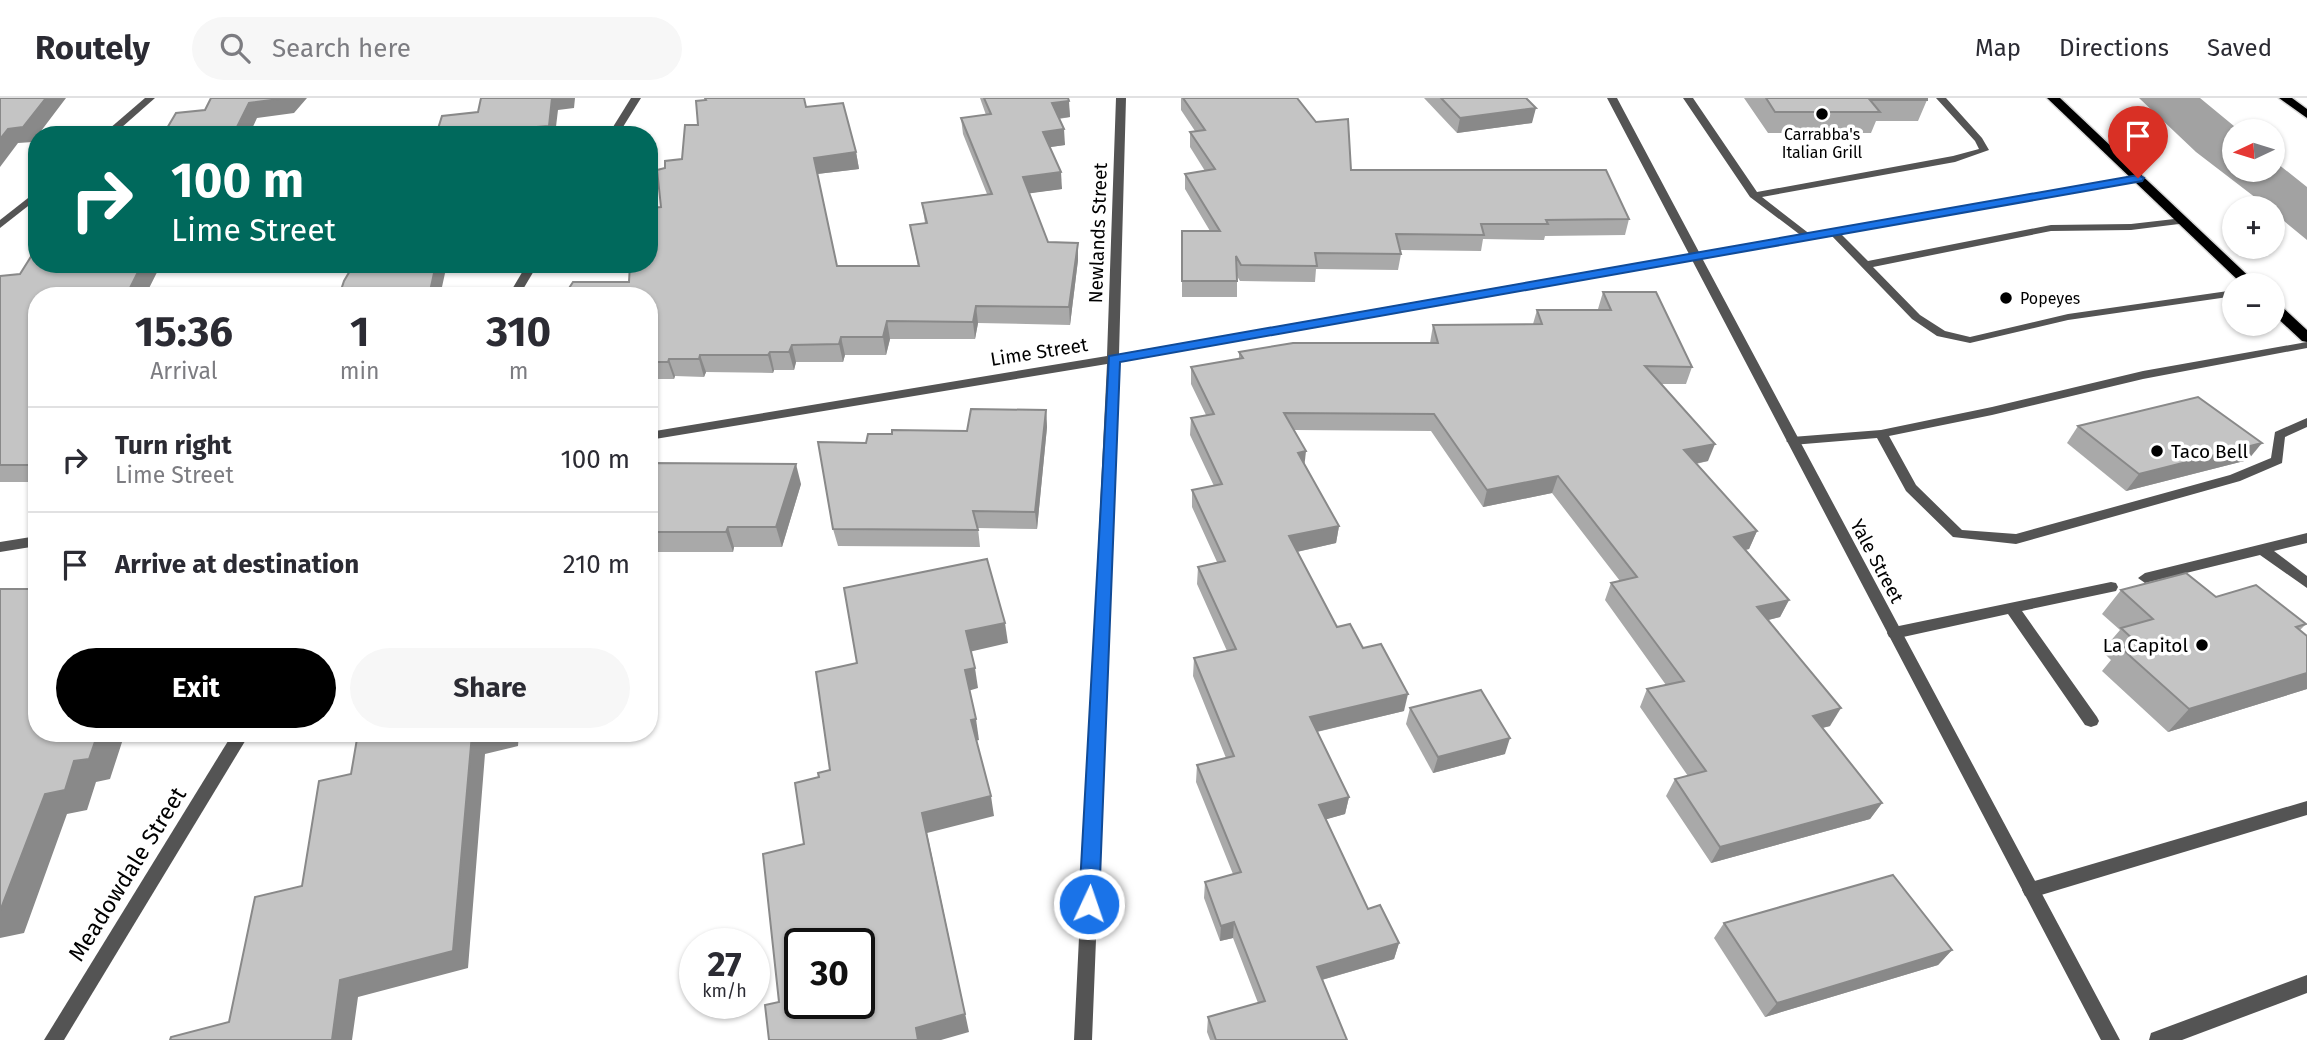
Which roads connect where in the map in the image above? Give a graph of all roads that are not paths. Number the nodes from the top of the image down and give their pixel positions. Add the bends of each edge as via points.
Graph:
1 (150, 98) edge
2 (636, 98) edge
3 (1121, 98) edge
4 (1612, 98) edge
5 (1688, 98) edge
6 (1941, 98) edge
7 (2053, 98) edge
8 (2285, 98) edge
9 (2307, 115) edge
10 (117, 126) edge
11 (619, 126) edge
12 (2138, 178) junction
13 (1754, 195) junction
14 (28, 202) edge
15 (2183, 221) junction
16 (0, 225) edge
17 (1834, 233) junction
18 (1807, 237) junction
19 (1695, 258) junction
20 (1866, 265) junction
21 (2238, 273) edge
22 (2222, 295) edge
23 (2285, 317) edge
24 (2307, 338) edge
25 (2307, 345) edge
26 (1113, 359) junction
27 (2307, 422) edge
28 (1881, 434) junction
29 (658, 435) edge
30 (1792, 441) junction
31 (2307, 538) edge
32 (28, 542) edge
33 (0, 547) edge
34 (2262, 549) junction
35 (2145, 578) dead end
36 (2307, 583) edge
37 (2111, 587) dead end
38 (2012, 608) junction
39 (1894, 633) junction
40 (2091, 721) dead end
41 (237, 742) edge
42 (2307, 808) edge
43 (2031, 890) junction
44 (2307, 984) edge
45 (53, 1040) edge
46 (1083, 1040) edge
47 (2111, 1040) edge
48 (2158, 1040) edge

1 - 10 street
2 - 11 street
3 - 26 street, Newlands Street
4 - 19 street, Yale Street
5 - 13 street
6 - 13 street via 1984,150
7 - 12 main road
8 - 9 main road
12 - 15 main road
12 - 17 street, Lime Street
13 - 18 street
14 - 16 street
15 - 20 street via 2051,229
15 - 21 main road
17 - 18 street, Lime Street
17 - 20 street
18 - 19 street, Lime Street
19 - 26 street, Lime Street
19 - 30 street, Yale Street
20 - 22 street via 1916,317 1941,334 1970,340 2068,317
23 - 24 main road
25 - 28 street via 2143,375
26 - 29 street, Lime Street
26 - 46 street, Newlands Street
27 - 28 street via 2279,435 2277,460 2235,478 2016,538 1958,534 1911,488
28 - 30 street
30 - 39 street, Yale Street
31 - 34 street
32 - 33 street
34 - 35 street
34 - 36 street
37 - 38 street
38 - 39 street
38 - 40 street
39 - 43 street, Yale Street
41 - 45 street, Meadowdale Street
42 - 43 street
43 - 47 street, Yale Street
44 - 48 street

